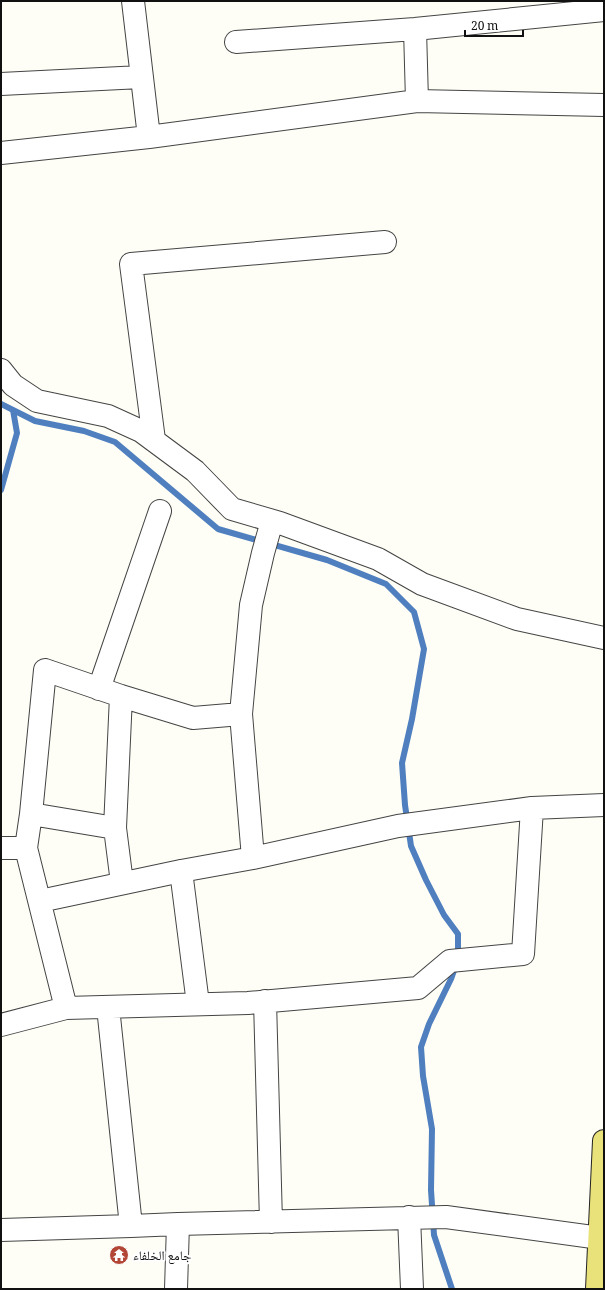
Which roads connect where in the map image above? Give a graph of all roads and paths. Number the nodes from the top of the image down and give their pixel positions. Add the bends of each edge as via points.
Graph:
1 (133, 1) edge
2 (604, 10) edge
3 (415, 29) junction
4 (236, 42) dead end
5 (141, 77) junction
6 (1, 84) edge
7 (417, 101) junction
8 (604, 104) edge
9 (149, 137) junction
10 (1, 153) edge
11 (385, 242) dead end
12 (1, 370) edge
13 (154, 440) junction
14 (160, 512) dead end
15 (271, 525) junction
16 (604, 638) edge
17 (99, 689) junction
18 (121, 696) junction
19 (241, 714) junction
20 (604, 805) edge
21 (532, 808) junction
22 (31, 814) junction
23 (115, 828) junction
24 (1, 848) edge
25 (26, 848) junction
26 (253, 858) junction
27 (181, 871) junction
28 (122, 883) junction
29 (40, 901) junction
30 (265, 1001) junction
31 (198, 1004) junction
32 (108, 1007) junction
33 (66, 1008) junction
34 (1, 1025) edge
35 (604, 1141) edge
36 (416, 1217) junction
37 (271, 1222) junction
38 (178, 1224) junction
39 (131, 1226) junction
40 (1, 1230) edge
41 (600, 1238) junction
42 (176, 1289) edge
43 (412, 1289) edge
44 (597, 1289) edge

1 - 5 street
2 - 3 street
3 - 4 street
3 - 7 street
5 - 6 street
5 - 9 street
7 - 8 street
7 - 9 street
9 - 10 street
11 - 13 street via 131,264
12 - 13 street via 13,384 37,401 108,416
13 - 15 street via 195,471 232,509
14 - 17 street
15 - 16 street via 378,559 422,584 517,619
15 - 19 street via 252,605
17 - 18 street
17 - 22 street via 45,670
18 - 19 street via 192,718
18 - 23 street
19 - 26 street
20 - 21 street
21 - 26 street via 398,826
21 - 30 street via 523,954 450,961 418,988
22 - 23 street
22 - 25 street
23 - 28 street
24 - 25 street
25 - 29 street
26 - 27 street
27 - 28 street
27 - 31 street
28 - 29 street
29 - 33 street
30 - 31 street
30 - 37 street
31 - 32 street
32 - 33 street
32 - 39 street
33 - 34 street
35 - 41 main road
36 - 37 street
36 - 41 street via 446,1216
36 - 43 street
37 - 38 street
38 - 39 street
38 - 42 street
39 - 40 street
41 - 44 main road

